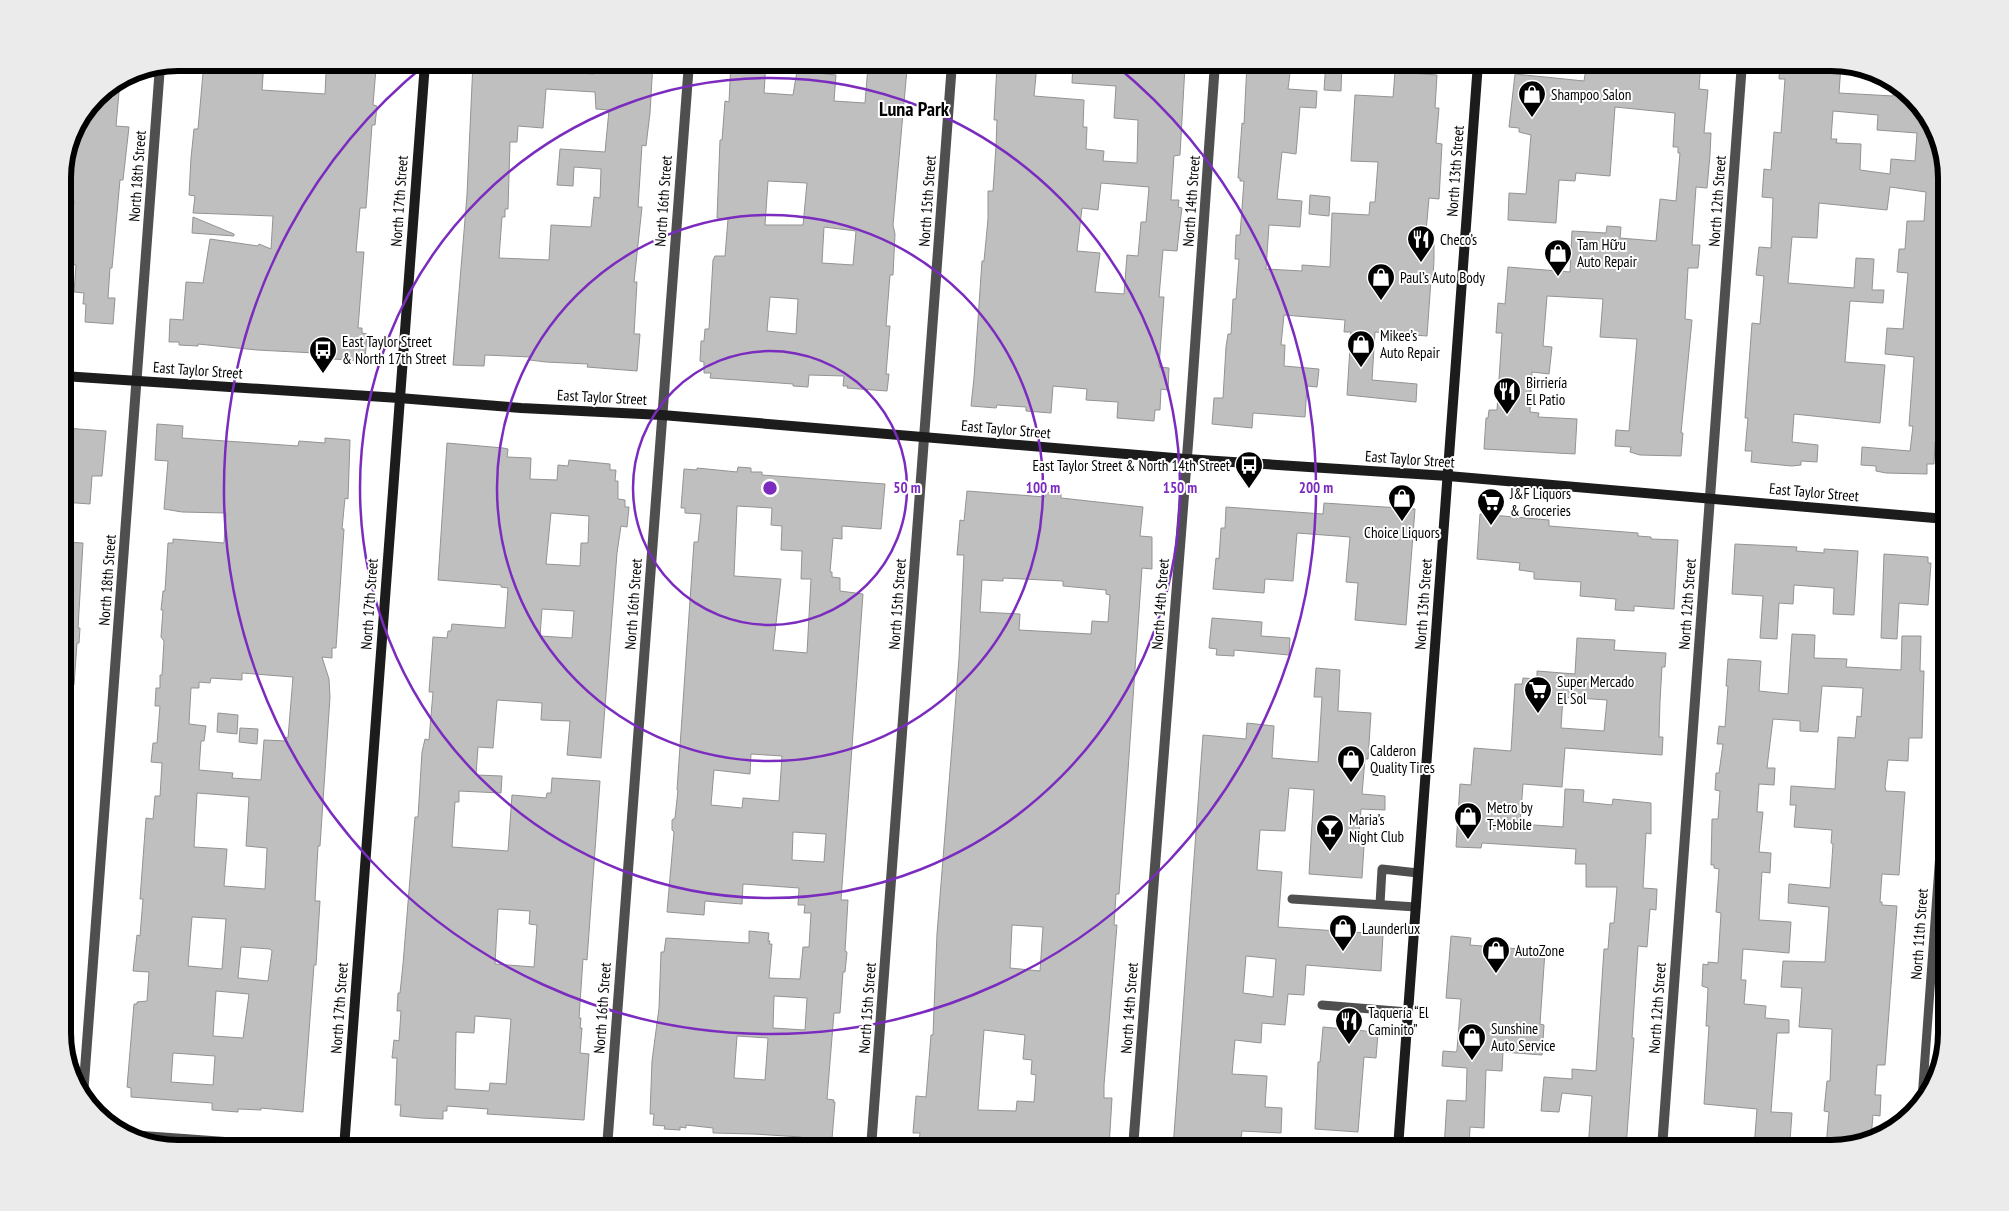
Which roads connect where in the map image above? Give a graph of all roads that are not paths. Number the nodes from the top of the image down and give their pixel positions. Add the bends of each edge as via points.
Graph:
1 (424, 71) edge
2 (688, 71) edge
3 (951, 71) edge
4 (1215, 71) edge
5 (1477, 71) edge
6 (1741, 71) edge
7 (159, 73) edge
8 (71, 377) edge
9 (136, 382) junction
10 (400, 398) junction
11 (662, 415) junction
12 (925, 438) junction
13 (1186, 459) junction
14 (1448, 476) junction
15 (1709, 498) junction
16 (1938, 517) edge
17 (1418, 873) junction
18 (1938, 880) edge
19 (1292, 899) dead end
20 (1380, 904) junction
21 (1416, 907) junction
22 (1322, 1005) dead end
23 (1408, 1012) junction
24 (85, 1085) edge
25 (1923, 1086) edge
26 (154, 1137) edge
27 (197, 1140) edge
28 (345, 1140) edge
29 (608, 1140) edge
30 (872, 1140) edge
31 (1134, 1140) edge
32 (1399, 1140) edge
33 (1663, 1140) edge

1 - 10 main road, North 17th Street
2 - 11 street, North 16th Street
3 - 12 street, North 15th Street
4 - 13 street, North 14th Street
5 - 14 main road, North 13th Street
6 - 15 street, North 12th Street
7 - 9 street, North 18th Street
8 - 9 main road, East Taylor Street
9 - 10 main road, East Taylor Street
9 - 24 street, North 18th Street
10 - 11 main road, East Taylor Street
10 - 28 main road, North 17th Street
11 - 12 main road, East Taylor Street
11 - 29 street, North 16th Street
12 - 13 main road, East Taylor Street
12 - 30 street, North 15th Street
13 - 14 main road, East Taylor Street
13 - 31 street, North 14th Street
14 - 15 main road, East Taylor Street
14 - 17 main road, North 13th Street
15 - 16 main road, East Taylor Street
15 - 33 street, North 12th Street
17 - 20 lane via 1382,869
17 - 21 main road, North 13th Street
18 - 25 lane, North 11th Street
19 - 20 lane
20 - 21 lane
21 - 23 main road, North 13th Street
22 - 23 lane
23 - 32 main road, North 13th Street
26 - 27 street

